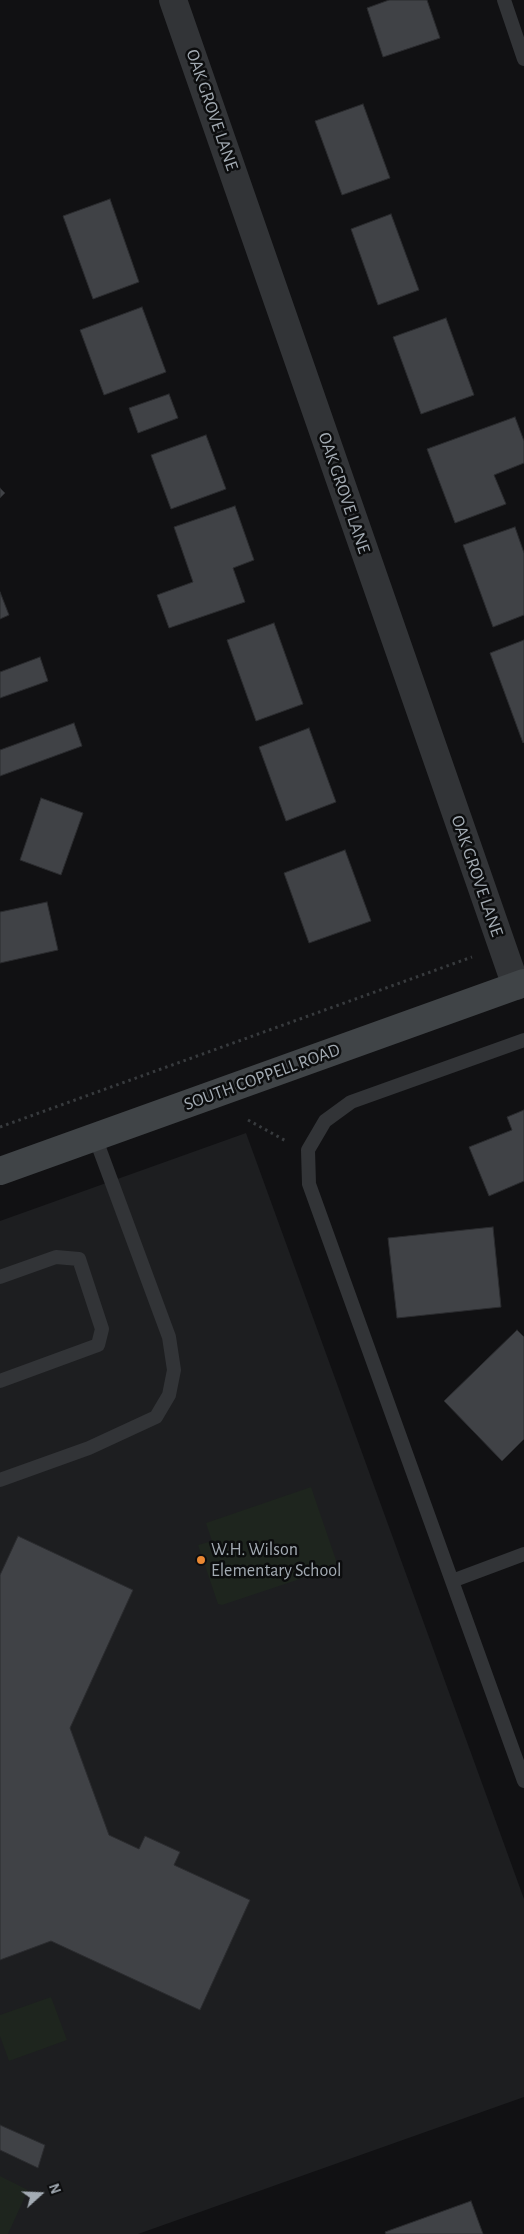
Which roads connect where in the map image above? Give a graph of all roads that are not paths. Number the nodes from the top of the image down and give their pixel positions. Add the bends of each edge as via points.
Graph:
1 (173, 0) edge
2 (504, 0) edge
3 (524, 59) edge
4 (520, 985) edge
5 (524, 1040) edge
6 (95, 1137) junction
7 (0, 1171) edge
8 (0, 1277) edge
9 (0, 1380) edge
10 (0, 1480) edge
11 (524, 1554) edge
12 (452, 1581) junction
13 (524, 1780) edge

1 - 4 street, OAK GROVE LANE via 502,946
2 - 3 lane
4 - 6 street, SOUTH COPPELL ROAD
5 - 12 lane via 351,1102 325,1121 308,1150 309,1184
6 - 7 street, SOUTH COPPELL ROAD
6 - 10 lane via 169,1337 174,1370 169,1395 156,1416 89,1448
8 - 9 lane via 56,1257 79,1259 102,1329 98,1345
11 - 12 lane
12 - 13 lane

